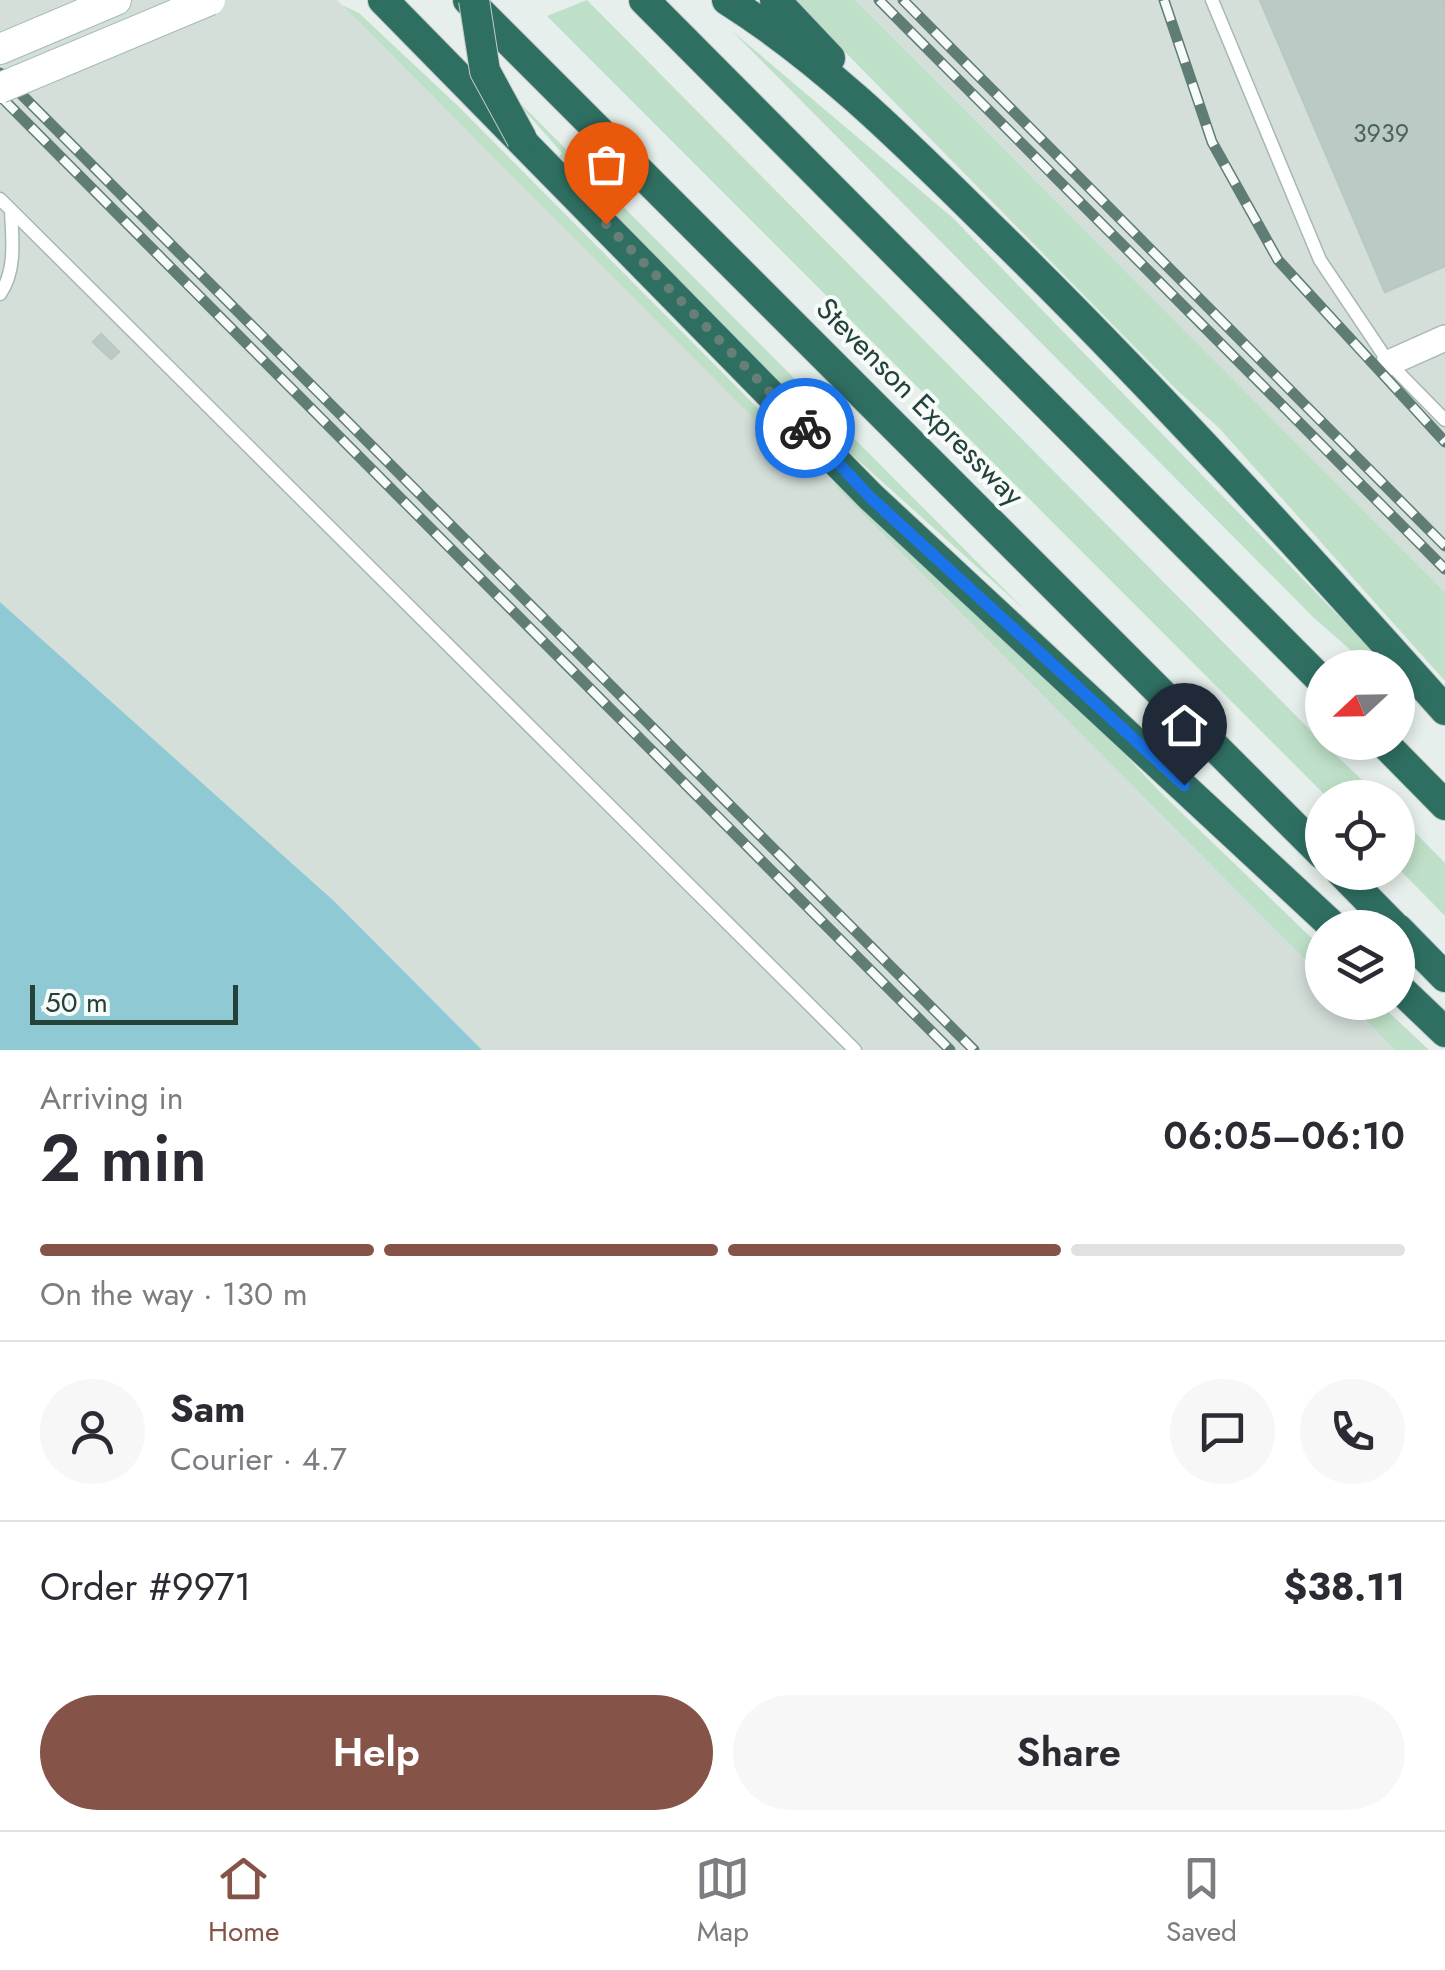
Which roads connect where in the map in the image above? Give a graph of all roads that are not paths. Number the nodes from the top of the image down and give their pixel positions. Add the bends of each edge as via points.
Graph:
1 (116, 0) edge
2 (210, 0) edge
3 (383, 0) edge
4 (471, 0) edge
5 (644, 0) edge
6 (727, 0) edge
7 (775, 0) edge
8 (1212, 0) edge
9 (0, 49) edge
10 (0, 88) edge
11 (522, 138) junction
12 (0, 198) edge
13 (972, 209) junction
14 (12, 210) junction
15 (0, 294) edge
16 (1445, 338) edge
17 (1389, 362) junction
18 (1445, 420) edge
19 (1305, 665) edge
20 (1445, 710) edge
21 (1401, 760) edge
22 (1445, 805) edge
23 (1305, 837) edge
24 (1358, 890) edge
25 (1316, 910) edge
26 (1378, 910) edge
27 (1415, 947) edge
28 (1445, 977) edge
29 (1415, 1003) edge
30 (1445, 1032) edge
31 (855, 1050) edge

1 - 9 main road
2 - 10 main road, bridge
3 - 11 highway, bridge
4 - 11 highway, bridge via 485,71
4 - 23 highway, Stevenson Expressway
5 - 19 highway
6 - 13 highway via 870,108
7 - 13 highway
8 - 17 lane via 1320,260
11 - 25 highway via 871,498
12 - 14 lane
13 - 20 highway via 1164,402
14 - 15 lane via 13,250
14 - 31 lane
16 - 17 street
17 - 18 lane
21 - 22 highway
24 - 26 highway
27 - 28 highway
29 - 30 highway

